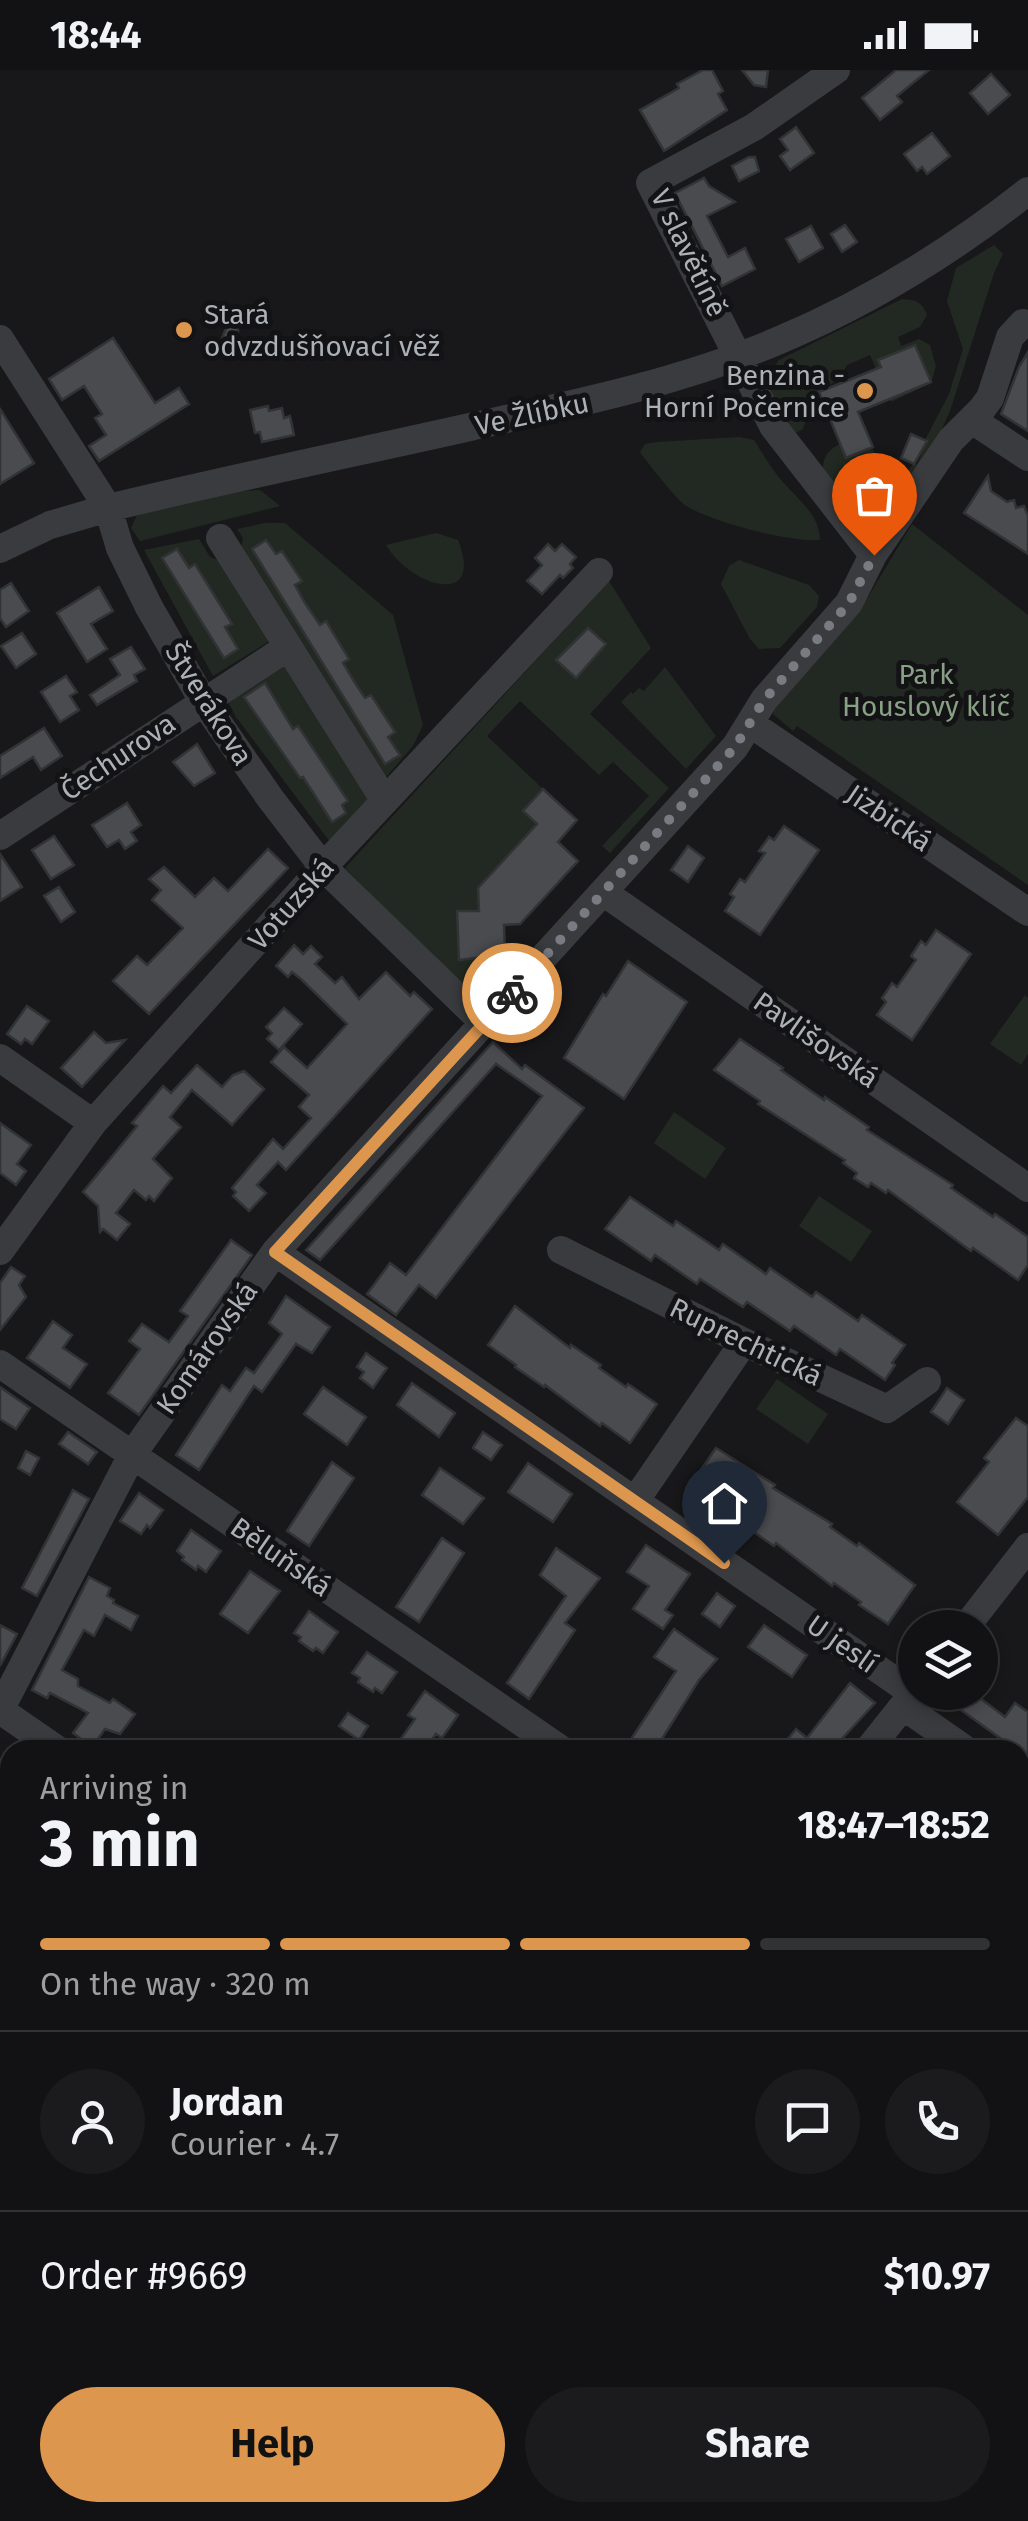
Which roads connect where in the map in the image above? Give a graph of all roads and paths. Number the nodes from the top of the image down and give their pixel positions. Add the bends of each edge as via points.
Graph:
1 (836, 70) edge
2 (1028, 190) edge
3 (1026, 324) edge
4 (0, 339) edge
5 (739, 356) junction
6 (972, 420) junction
7 (1028, 458) edge
8 (108, 508) junction
9 (220, 538) dead end
10 (0, 549) edge
11 (874, 555) junction
12 (600, 572) dead end
13 (288, 647) junction
14 (203, 700) junction
15 (751, 724) junction
16 (384, 802) junction
17 (0, 836) edge
18 (323, 867) junction
19 (603, 892) junction
20 (1028, 912) edge
21 (484, 1023) junction
22 (0, 1058) edge
23 (93, 1124) junction
24 (1028, 1188) edge
25 (0, 1250) edge
26 (561, 1250) dead end
27 (275, 1252) junction
28 (744, 1342) junction
29 (0, 1364) edge
30 (927, 1381) dead end
31 (132, 1455) junction
32 (635, 1501) junction
33 (1028, 1547) edge
34 (979, 1610) edge
35 (898, 1682) edge
36 (0, 1710) edge
37 (899, 1710) edge
38 (914, 1710) edge
39 (44, 1740) edge
40 (547, 1740) edge
41 (876, 1740) edge
42 (952, 1740) edge

1 - 5 street, V slavětíně via 754,127 650,183
2 - 5 street, Ve Žlíbku via 876,292
3 - 6 street, Komárovská via 1010,337 990,398
4 - 8 street, Štverákova
5 - 8 street, Ve Žlíbku via 615,395
5 - 11 street via 780,438
6 - 7 street
6 - 11 street, Komárovská via 951,440
8 - 10 street, Ve Žlíbku
8 - 14 street, Štverákova via 127,563
9 - 13 street
11 - 15 street, Komárovská via 849,603 764,700
12 - 16 street, Votuzská
13 - 14 street, Čechurova
13 - 16 street
14 - 17 street, Čechurova
14 - 18 street, Štverákova
15 - 19 street, Komárovská
15 - 20 street, Jizbická
16 - 18 street, Votuzská
18 - 21 street, Štverákova
18 - 23 street, Votuzská
19 - 21 street, Komárovská
19 - 24 street, Pavlišovská
21 - 27 street, Komárovská
22 - 23 street
23 - 25 street, Votuzská
26 - 28 street, Ruprechtická
27 - 31 street, Komárovská
27 - 32 street, U jeslí
28 - 30 street, Ruprechtická via 887,1409
28 - 32 street
29 - 31 street, Běluňská
31 - 36 street, Komárovská
31 - 40 street, Běluňská
32 - 35 street, U jeslí
33 - 34 street
36 - 39 street
37 - 41 street
38 - 42 street, U jeslí

